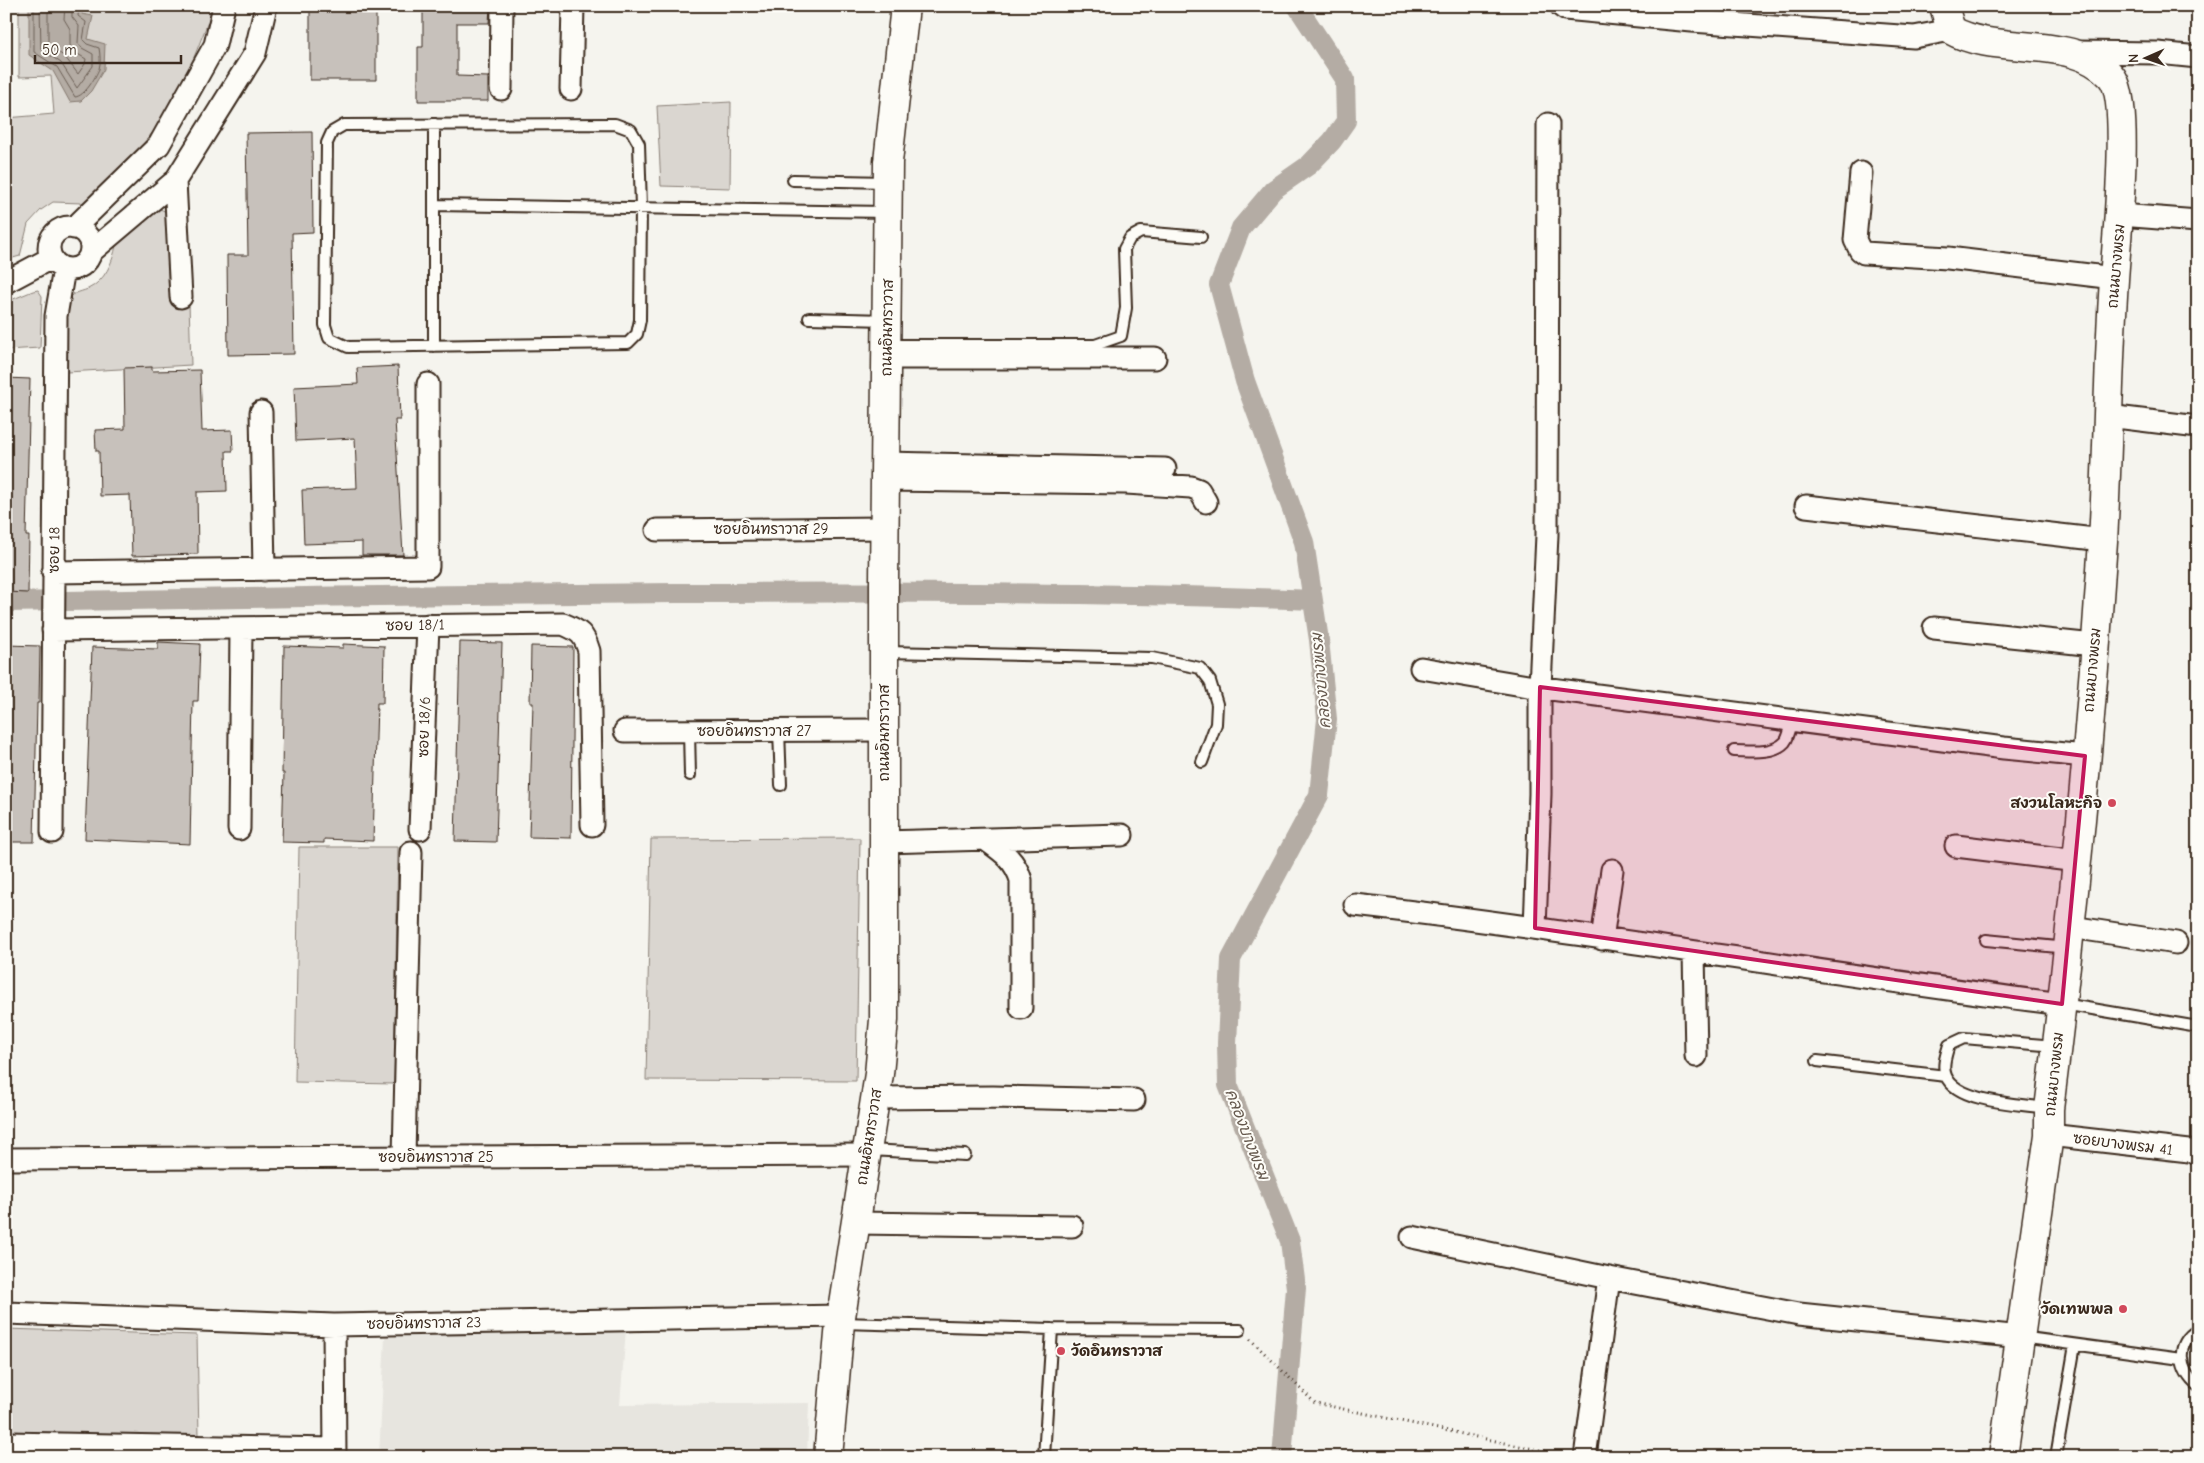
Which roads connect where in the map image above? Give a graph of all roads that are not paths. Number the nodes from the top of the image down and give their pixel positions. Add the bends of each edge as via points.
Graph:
1 (224, 6) edge
2 (266, 6) edge
3 (502, 6) edge
4 (573, 6) edge
5 (905, 6) edge
6 (1560, 6) edge
7 (1948, 18) edge
8 (2069, 51) junction
9 (2198, 57) edge
10 (501, 89) dead end
11 (571, 90) dead end
12 (434, 124) junction
13 (1548, 124) dead end
14 (1861, 173) dead end
15 (793, 180) dead end
16 (175, 181) junction
17 (888, 182) junction
18 (434, 204) junction
19 (641, 207) junction
20 (888, 212) junction
21 (2120, 215) junction
22 (2198, 222) edge
23 (74, 228) junction
24 (1201, 237) dead end
25 (91, 252) junction
26 (57, 263) junction
27 (2114, 278) junction
28 (6, 282) edge
29 (181, 297) dead end
30 (809, 318) dead end
31 (886, 341) junction
32 (434, 346) junction
33 (1155, 358) dead end
34 (428, 384) dead end
35 (261, 412) dead end
36 (2108, 416) junction
37 (2198, 427) edge
38 (1165, 469) dead end
39 (885, 472) junction
40 (1206, 502) dead end
41 (1806, 506) dead end
42 (884, 528) junction
43 (657, 530) dead end
44 (2103, 540) junction
45 (264, 570) junction
46 (53, 578) junction
47 (53, 623) junction
48 (428, 625) junction
49 (241, 628) junction
50 (1934, 628) dead end
51 (2094, 646) junction
52 (884, 652) junction
53 (1421, 668) dead end
54 (1540, 687) junction
55 (1793, 719) junction
56 (779, 730) junction
57 (884, 730) junction
58 (625, 731) dead end
59 (689, 731) junction
60 (1734, 751) dead end
61 (2085, 756) junction
62 (1202, 762) dead end
63 (690, 775) dead end
64 (781, 785) dead end
65 (592, 825) dead end
66 (239, 829) dead end
67 (420, 829) dead end
68 (52, 832) dead end
69 (1122, 835) dead end
70 (986, 840) junction
71 (884, 842) junction
72 (1956, 846) dead end
73 (411, 852) dead end
74 (2077, 861) junction
75 (1612, 870) dead end
76 (1355, 905) dead end
77 (1534, 928) junction
78 (2070, 938) junction
79 (1602, 939) junction
80 (1986, 940) dead end
81 (2176, 943) dead end
82 (1694, 952) junction
83 (2062, 1004) junction
84 (1021, 1008) dead end
85 (2198, 1027) edge
86 (2057, 1046) junction
87 (1696, 1056) dead end
88 (1817, 1061) dead end
89 (1946, 1076) junction
90 (875, 1098) junction
91 (1134, 1100) dead end
92 (2049, 1108) junction
93 (2049, 1135) junction
94 (2198, 1152) edge
95 (866, 1153) junction
96 (965, 1155) dead end
97 (404, 1157) junction
98 (6, 1158) edge
99 (855, 1224) junction
100 (1072, 1226) dead end
101 (1412, 1237) dead end
102 (1609, 1278) junction
103 (6, 1313) edge
104 (841, 1319) junction
105 (334, 1325) junction
106 (1052, 1329) junction
107 (2198, 1330) edge
108 (1242, 1332) road end
109 (2021, 1338) junction
110 (2075, 1345) junction
111 (2181, 1359) junction
112 (2198, 1386) edge
113 (6, 1443) edge
114 (335, 1453) edge
115 (828, 1457) edge
116 (1044, 1457) edge
117 (1585, 1457) edge
118 (2002, 1457) edge
119 (2056, 1457) edge

1 - 23 street via 215,44 159,145
2 - 16 street via 254,53
3 - 10 street
4 - 11 street
5 - 17 street, ถนนอินทราวาส
6 - 7 street via 1692,21 1914,37
7 - 8 street, ถนนบางพรม via 1962,36
8 - 9 street
8 - 21 street, ถนนบางพรม via 2096,64 2113,78 2121,103
12 - 18 lane
12 - 19 lane via 615,124 631,130 639,144
12 - 32 lane via 344,125 332,132 327,143 325,315 329,338 348,347
13 - 54 street via 1547,535
14 - 27 street via 1855,240 1864,253 1948,258
15 - 17 lane
16 - 25 street
16 - 29 street
17 - 20 street, ถนนอินทราวาส
18 - 19 lane
18 - 32 lane
19 - 20 lane
19 - 32 lane via 640,320 637,334 628,343
20 - 31 street, ถนนอินทราวาส
21 - 22 street
21 - 27 street, ถนนบางพรม
23 - 25 street via 85,234
23 - 26 street via 61,229 51,238 49,251
24 - 31 lane via 1142,232 1130,238 1124,249 1126,308 1122,336 1112,341 1096,345
25 - 26 street via 78,268
26 - 28 street
26 - 46 street, ซอย 18
27 - 36 street, ถนนบางพรม
30 - 31 lane
31 - 33 street
31 - 39 street, ถนนอินทราวาส
34 - 45 street via 428,567
35 - 45 street
36 - 37 street
36 - 44 street, ถนนบางพรม
38 - 39 street
39 - 40 street via 1191,486 1200,490
39 - 42 street, ถนนอินทราวาส
41 - 44 street
42 - 43 street, ซอยอินทราวาส 29
42 - 52 street, ถนนอินทราวาส
44 - 51 street, ถนนบางพรม
45 - 46 street
46 - 47 street, ซอย 18
47 - 49 street, ซอย 18/1
47 - 68 street, ซอย 18
48 - 49 street, ซอย 18/1
48 - 65 street, ซอย 18/1 via 563,624 585,637 589,651
48 - 67 street, ซอย 18/6
49 - 66 street
50 - 51 street
51 - 61 street, ถนนบางพรม
52 - 57 street, ถนนอินทราวาส
52 - 62 lane via 1152,658 1200,668 1210,681 1217,704 1216,724
53 - 54 street
54 - 55 street
54 - 77 street via 1540,794
55 - 60 lane via 1785,742 1776,747 1762,751
55 - 61 street
56 - 57 street, ซอยอินทราวาส 27
56 - 59 street, ซอยอินทราวาส 27
56 - 64 lane
57 - 71 street, ถนนอินทราวาส
58 - 59 street, ซอยอินทราวาส 27
59 - 63 lane
61 - 74 street, ถนนบางพรม
69 - 70 street
70 - 71 street
70 - 84 street via 1017,866 1021,880
71 - 90 street, ถนนอินทราวาส via 884,1020
72 - 74 street
73 - 97 street
74 - 78 street, ถนนบางพรม
75 - 79 street
76 - 77 street
77 - 79 street
78 - 80 lane
78 - 81 street
78 - 83 street, ถนนบางพรม
79 - 82 street
82 - 83 street
82 - 87 street
83 - 85 lane
83 - 86 street, ถนนบางพรม
86 - 89 lane via 1964,1038 1949,1045 1944,1062
86 - 92 street, ถนนบางพรม
88 - 89 lane
89 - 92 lane via 1958,1090 1978,1098
90 - 91 street
90 - 95 street, ถนนอินทราวาส
92 - 93 street, ถนนบางพรม
93 - 94 street, ซอยบางพรม 41
93 - 109 street, ถนนบางพรม
95 - 96 lane
95 - 97 street, ซอยอินทราวาส 25
95 - 99 street, ถนนอินทราวาส
97 - 98 street, ซอยอินทราวาส 25
99 - 100 street
99 - 104 street, ถนนอินทราวาส
101 - 102 street
102 - 109 street via 1799,1314
102 - 117 street
103 - 105 street, ซอยอินทราวาส 23
104 - 105 street, ซอยอินทราวาส 23
104 - 106 lane
104 - 115 street, ถนนอินทราวาส
105 - 114 street
106 - 108 lane
106 - 116 lane
107 - 111 lane via 2187,1339
109 - 110 lane
109 - 118 street, ถนนบางพรม
110 - 111 lane
110 - 119 lane
111 - 112 lane via 2183,1370
113 - 114 street

